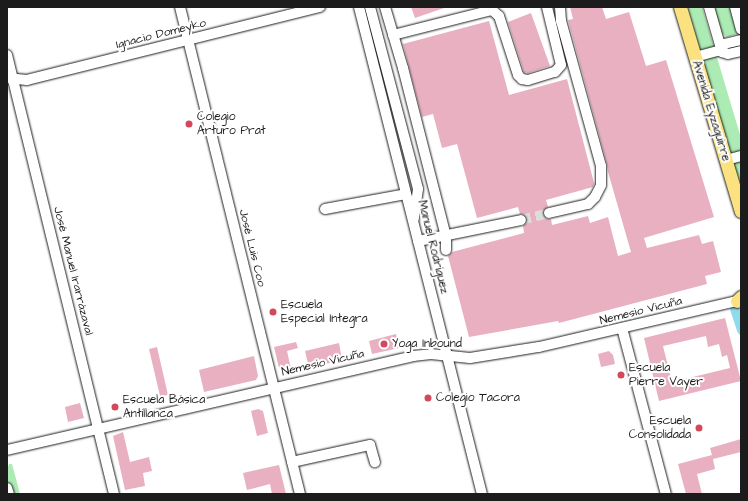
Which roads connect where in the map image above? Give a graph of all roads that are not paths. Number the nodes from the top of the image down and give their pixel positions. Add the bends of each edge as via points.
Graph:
1 (180, 7) edge
2 (320, 7) edge
3 (358, 7) edge
4 (370, 7) edge
5 (385, 7) edge
6 (547, 7) edge
7 (560, 7) edge
8 (680, 7) edge
9 (688, 7) edge
10 (709, 7) edge
11 (736, 7) edge
12 (741, 29) edge
13 (688, 34) junction
14 (393, 36) junction
15 (189, 40) junction
16 (741, 40) edge
17 (721, 50) junction
18 (741, 51) edge
19 (7, 55) edge
20 (695, 57) junction
21 (10, 79) edge
22 (741, 156) edge
23 (726, 160) junction
24 (406, 194) junction
25 (325, 209) dead end
26 (741, 211) edge
27 (549, 213) tunnel mouth
28 (521, 220) tunnel mouth
29 (414, 225) junction
30 (446, 237) junction
31 (418, 241) junction
32 (446, 250) dead end
33 (740, 299) edge
34 (622, 328) junction
35 (446, 356) junction
36 (273, 388) junction
37 (98, 428) junction
38 (7, 450) edge
39 (292, 462) junction
40 (376, 462) dead end
41 (7, 488) edge
42 (8, 494) edge
43 (114, 494) edge
44 (300, 494) edge
45 (482, 494) edge
46 (666, 494) edge

1 - 15 street, José Luis Coo
2 - 15 street, Ignacio Domeyko
3 - 24 street, Manuel Rodríguez
4 - 29 street via 418,189
5 - 14 street
6 - 14 street via 561,65 555,72 528,80 522,79 518,74 499,16 492,10
7 - 27 street via 561,21 601,166 602,185 588,204
8 - 13 main road, Avenida Eyzaguirre
9 - 13 main road, Avenida Eyzaguirre
10 - 17 street
11 - 12 street
13 - 20 main road, Avenida Eyzaguirre
14 - 30 street
15 - 21 street, Ignacio Domeyko via 27,80
15 - 36 street, José Luis Coo
16 - 17 street via 724,44
17 - 18 street via 725,54
17 - 20 street
19 - 21 street, José Manuel Irarrázaval
20 - 23 main road, Avenida Eyzaguirre
21 - 37 street, José Manuel Irarrázaval
22 - 23 street
23 - 26 main road, Avenida Eyzaguirre
24 - 25 street
24 - 29 street, Manuel Rodríguez
28 - 30 street
29 - 31 street, Manuel Rodríguez
30 - 31 street
30 - 32 street
31 - 35 street, Manuel Rodríguez
33 - 34 street, Nemesio Vicuña
34 - 35 street, Nemesio Vicuña via 556,344 476,358
34 - 46 street
35 - 36 street, Nemesio Vicuña via 414,356
35 - 45 street, Manuel Rodríguez
36 - 37 street, Nemesio Vicuña
36 - 39 street, José Luis Coo
37 - 38 street, Nemesio Vicuña
37 - 43 street, José Manuel Irarrázaval
39 - 40 street via 370,445
39 - 44 street, José Luis Coo
41 - 42 street

